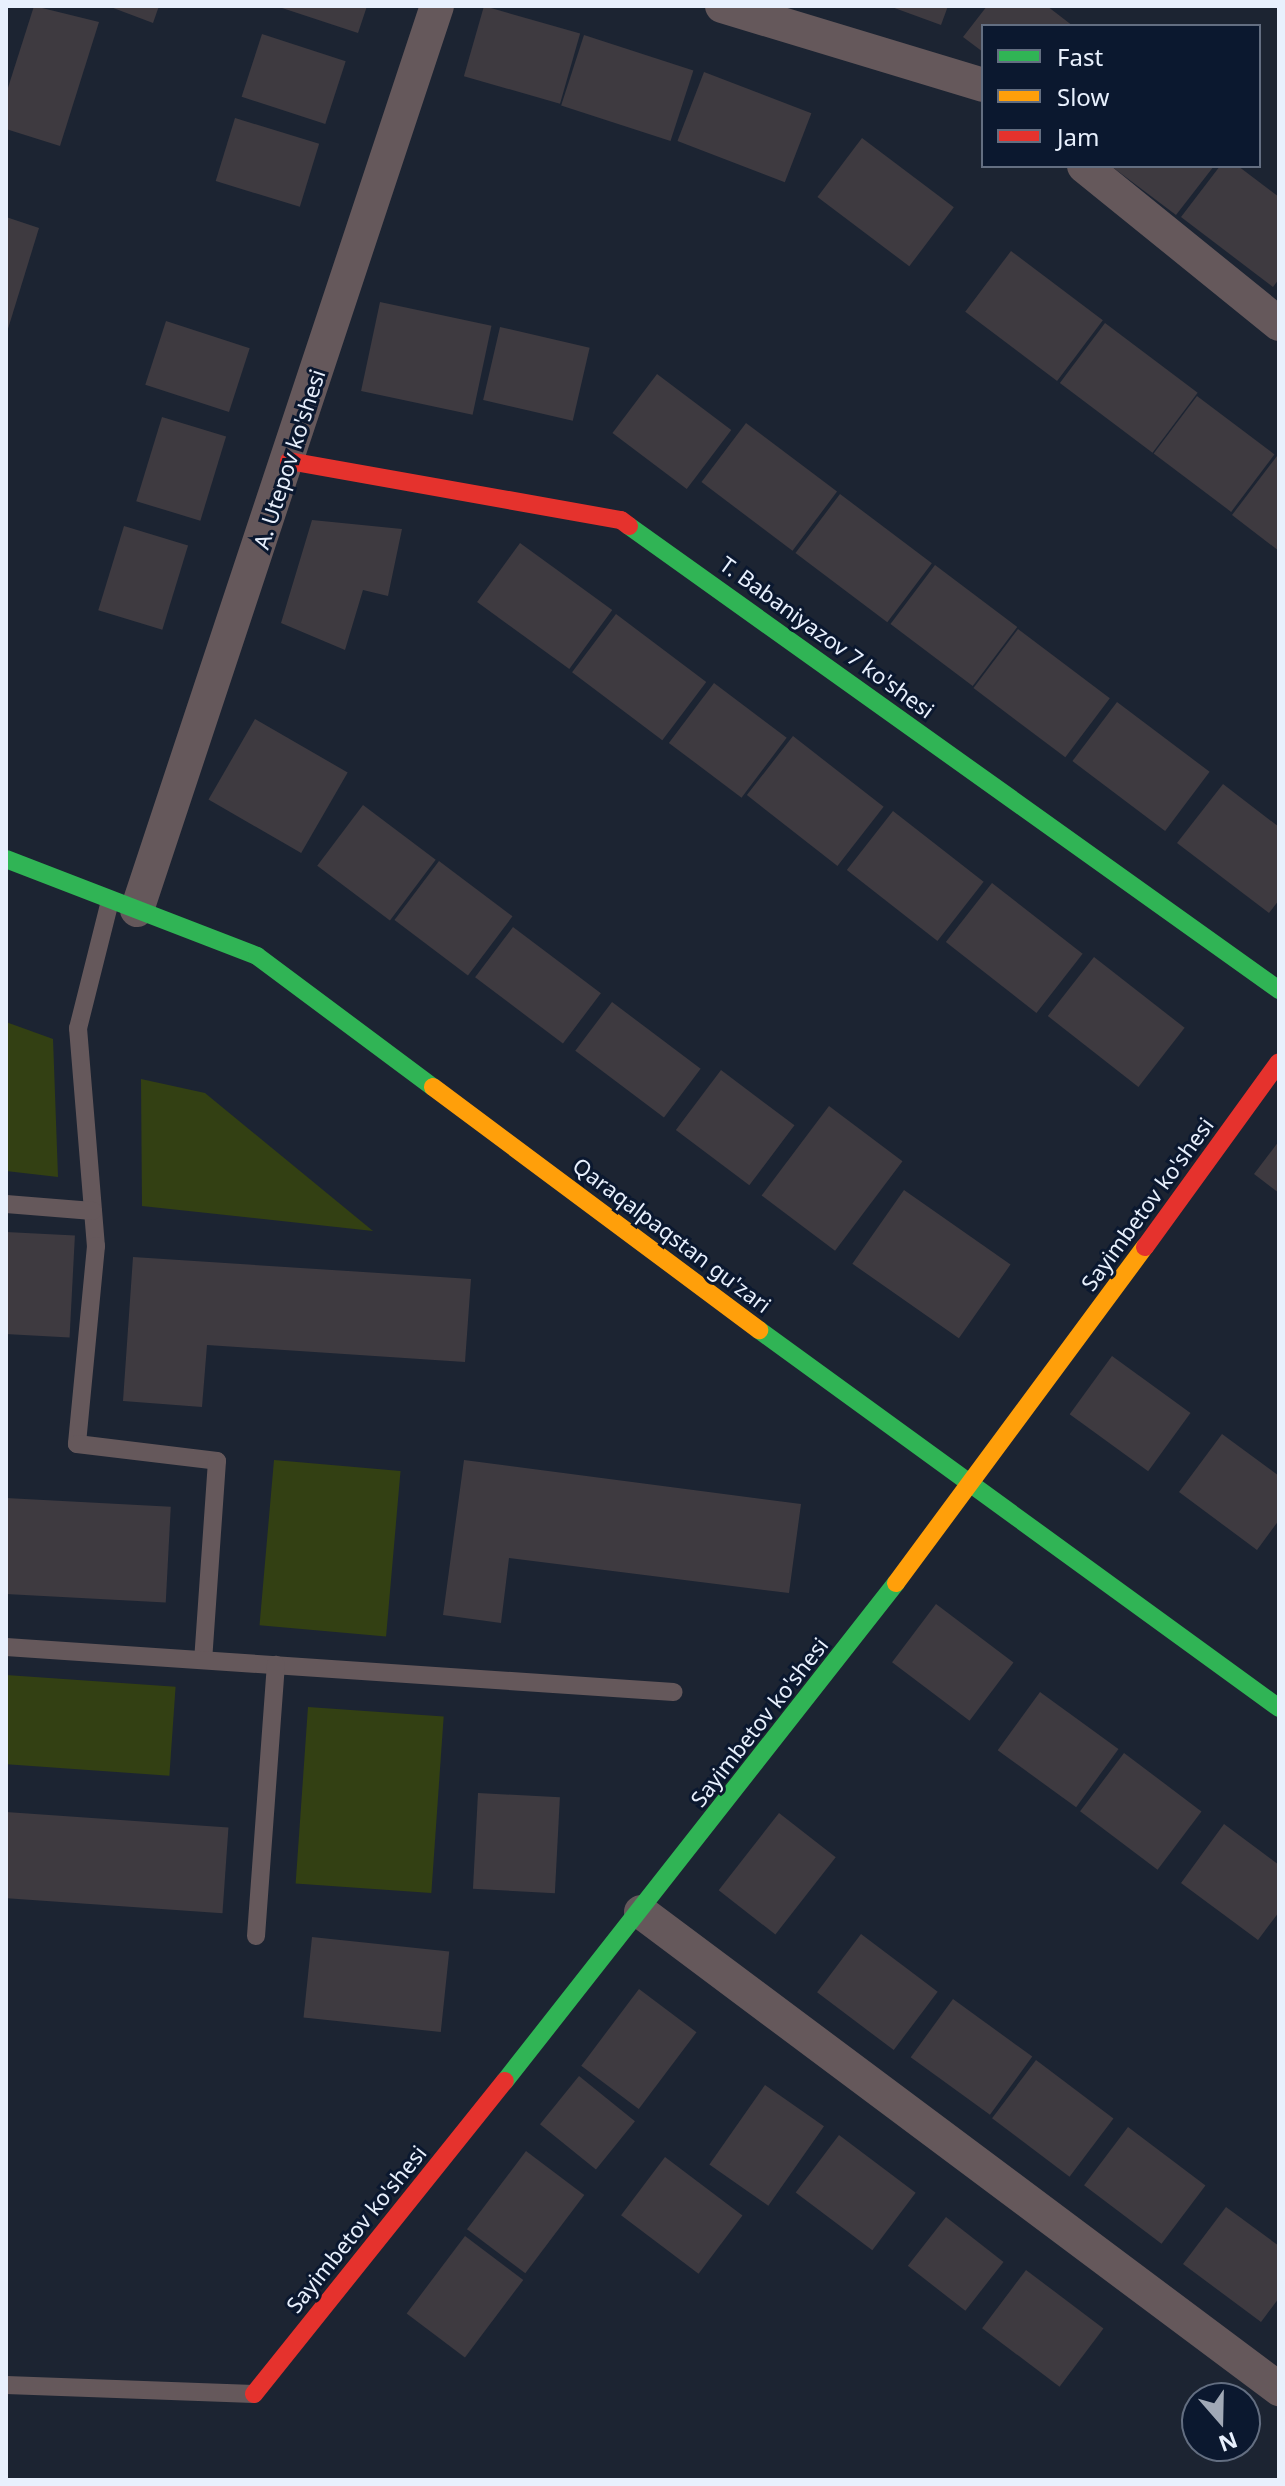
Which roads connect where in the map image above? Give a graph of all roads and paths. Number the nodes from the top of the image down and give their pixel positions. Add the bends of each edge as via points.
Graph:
1 (437, 6) edge
2 (722, 6) edge
3 (981, 84) edge
4 (1086, 168) edge
5 (1279, 324) edge
6 (289, 461) junction
7 (6, 859) edge
8 (123, 906) junction
9 (1279, 990) edge
10 (1279, 1062) edge
11 (6, 1204) edge
12 (93, 1211) junction
13 (971, 1487) junction
14 (6, 1647) edge
15 (203, 1660) junction
16 (276, 1665) junction
17 (673, 1692) dead end
18 (1279, 1708) edge
19 (641, 1912) junction
20 (256, 1936) dead end
21 (6, 2385) edge
22 (1279, 2389) edge
23 (254, 2394) joint

1 - 6 street, A. Utepov ko'shesi
2 - 3 street
4 - 5 street
6 - 8 street, A. Utepov ko'shesi
6 - 9 street, T. Babaniyazov 7 ko'shesi via 621,520
7 - 8 street, Qaraqalpaqstan gu'zari
8 - 12 lane via 78,1028
8 - 13 street, Qaraqalpaqstan gu'zari via 257,956
10 - 13 street, Sayimbetov ko'shesi
11 - 12 lane
12 - 15 lane via 96,1246 77,1444 217,1461
13 - 18 street, Qaraqalpaqstan gu'zari
13 - 19 street, Sayimbetov ko'shesi
14 - 15 lane
15 - 16 lane
16 - 17 lane
16 - 20 lane
19 - 22 street
19 - 23 street, Sayimbetov ko'shesi
21 - 23 lane

